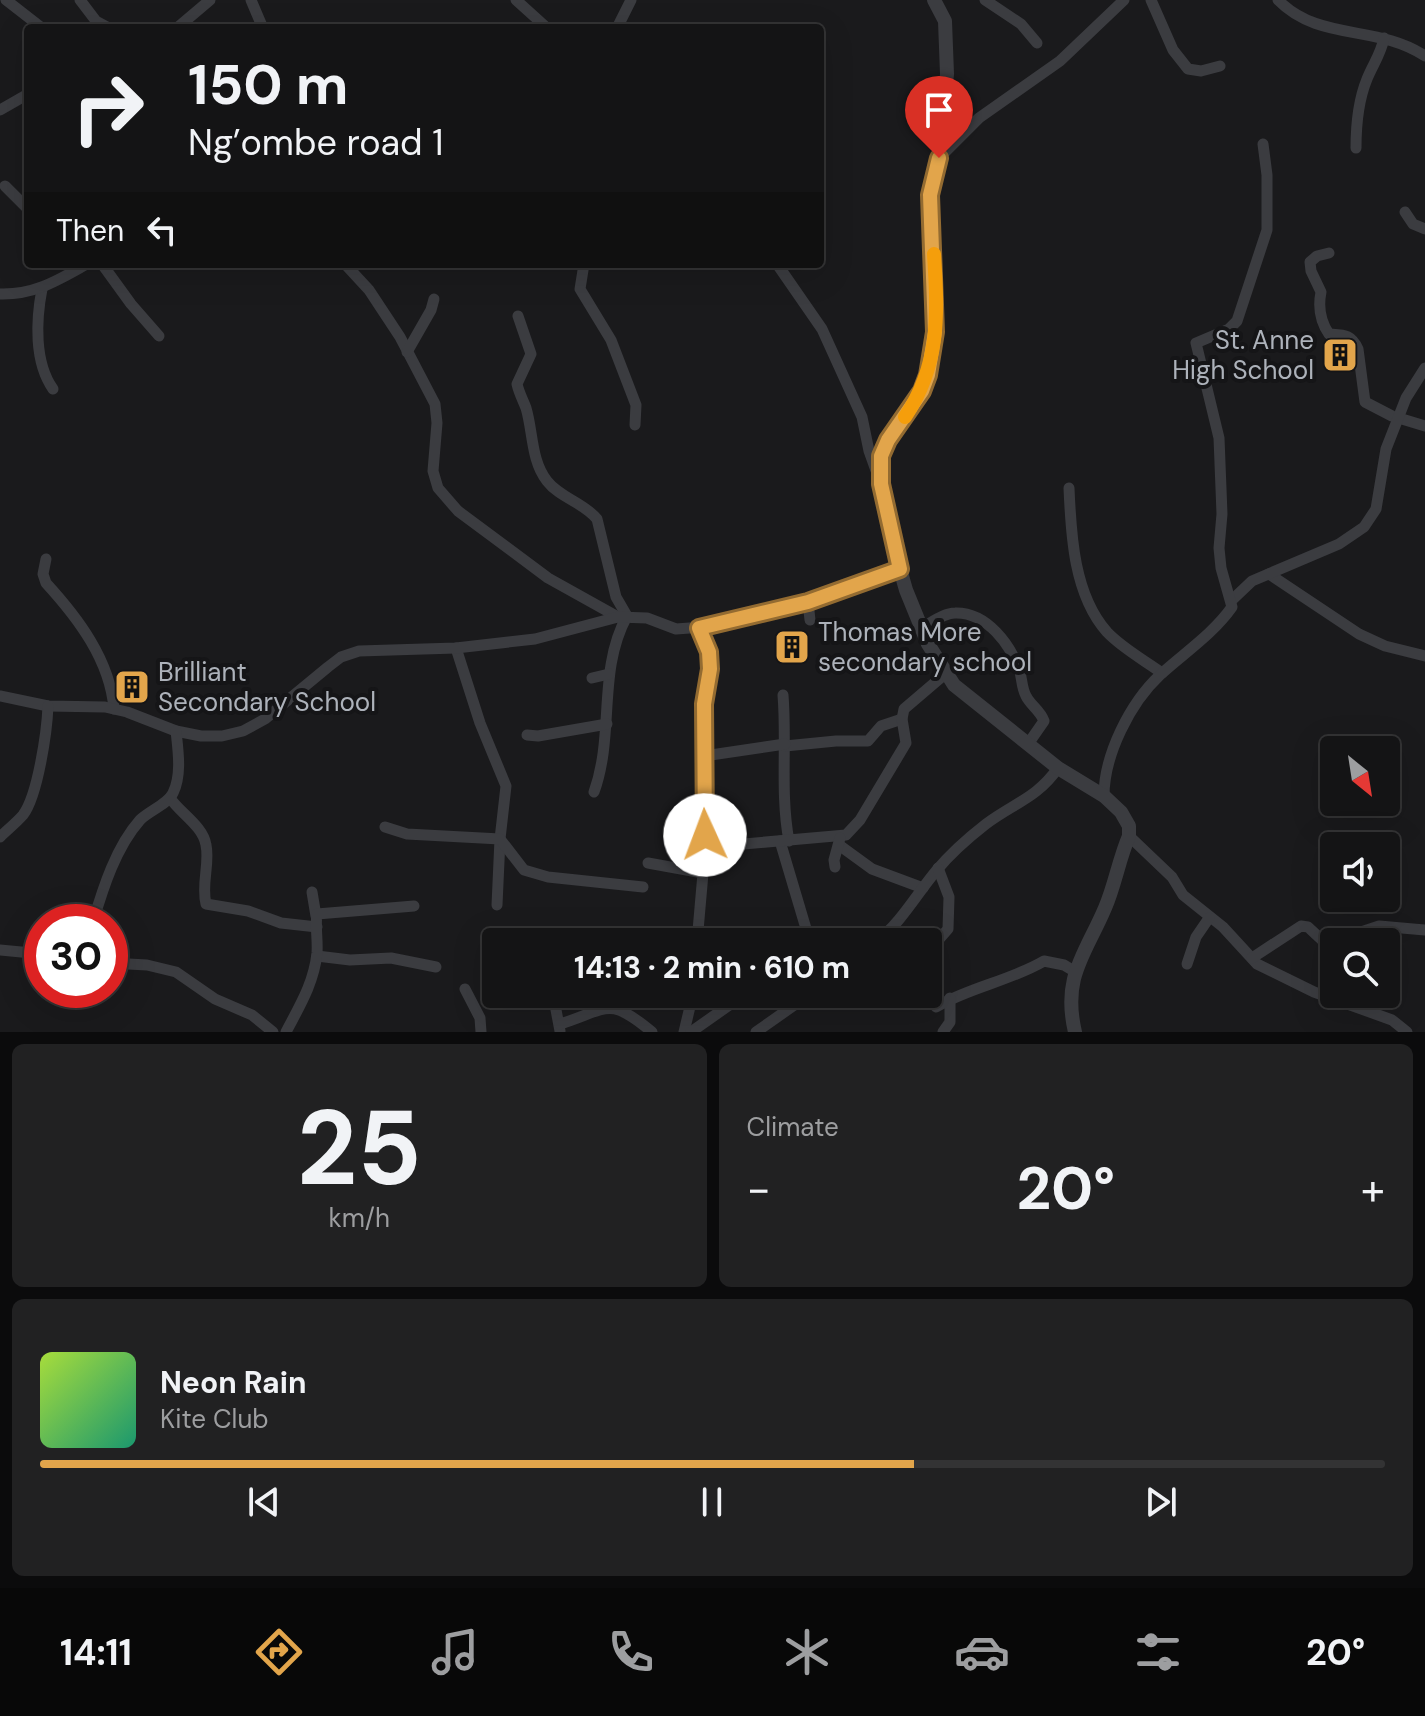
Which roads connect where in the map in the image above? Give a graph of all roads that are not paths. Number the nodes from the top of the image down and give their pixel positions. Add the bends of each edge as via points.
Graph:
1 (80, 0) edge
2 (210, 0) edge
3 (251, 0) edge
4 (516, 0) edge
5 (631, 0) edge
6 (934, 0) edge
7 (985, 0) edge
8 (1124, 0) edge
9 (1151, 0) edge
10 (1278, 0) edge
11 (8, 1) edge
12 (37, 24) edge
13 (102, 24) edge
14 (182, 24) edge
15 (261, 24) edge
16 (543, 24) edge
17 (619, 24) edge
18 (1384, 38) junction
19 (1037, 43) dead end
20 (1425, 56) edge
21 (1220, 66) dead end
22 (24, 96) edge
23 (0, 110) edge
24 (1263, 144) dead end
25 (1356, 148) dead end
26 (939, 158) junction
27 (5, 186) dead end
28 (24, 205) edge
29 (1405, 212) dead end
30 (1425, 229) edge
31 (1329, 253) dead end
32 (80, 268) edge
33 (105, 268) edge
34 (350, 268) edge
35 (583, 268) edge
36 (780, 268) edge
37 (42, 289) junction
38 (0, 294) edge
39 (434, 299) dead end
40 (518, 316) dead end
41 (159, 336) dead end
42 (407, 352) junction
43 (1425, 368) edge
44 (53, 389) dead end
45 (1398, 418) junction
46 (635, 425) dead end
47 (1425, 426) edge
48 (881, 484) junction
49 (1069, 488) dead end
50 (46, 559) dead end
51 (900, 569) junction
52 (1269, 574) junction
53 (1232, 600) junction
54 (808, 602) junction
55 (622, 616) junction
56 (810, 620) dead end
57 (699, 628) junction
58 (921, 628) junction
59 (456, 648) junction
60 (1425, 656) edge
61 (1162, 673) junction
62 (609, 674) junction
63 (945, 674) junction
64 (592, 678) dead end
65 (783, 695) dead end
66 (0, 696) edge
67 (48, 706) junction
68 (114, 709) junction
69 (902, 719) junction
70 (607, 724) junction
71 (176, 731) junction
72 (527, 735) dead end
73 (1028, 744) junction
74 (785, 745) junction
75 (704, 756) junction
76 (1058, 768) junction
77 (594, 792) dead end
78 (1104, 796) junction
79 (170, 798) junction
80 (385, 827) dead end
81 (1129, 836) junction
82 (0, 837) edge
83 (500, 839) junction
84 (784, 841) junction
85 (840, 841) junction
86 (709, 847) junction
87 (648, 863) dead end
88 (835, 867) dead end
89 (938, 868) junction
90 (703, 873) junction
91 (643, 887) dead end
92 (923, 888) junction
93 (312, 892) dead end
94 (99, 904) edge
95 (497, 905) dead end
96 (414, 906) dead end
97 (1209, 918) junction
98 (316, 921) junction
99 (698, 928) edge
100 (806, 928) edge
101 (892, 928) edge
102 (1425, 930) edge
103 (942, 936) edge
104 (0, 950) edge
105 (24, 952) edge
106 (317, 956) junction
107 (1252, 958) junction
108 (128, 964) edge
109 (1187, 964) dead end
110 (436, 967) dead end
111 (1074, 971) junction
112 (465, 989) dead end
113 (950, 998) junction
114 (942, 1003) edge
115 (556, 1008) edge
116 (690, 1008) edge
117 (725, 1008) edge
118 (791, 1008) edge
119 (560, 1028) edge
120 (762, 1030) edge
121 (273, 1032) edge
122 (286, 1032) edge
123 (481, 1032) edge
124 (652, 1032) edge
125 (684, 1032) edge
126 (691, 1032) edge
127 (943, 1032) edge
128 (1075, 1032) edge
129 (1407, 1032) edge

1 - 13 street
2 - 14 street
3 - 15 street
4 - 16 street
5 - 17 street
6 - 26 street via 947,37
7 - 19 street via 1021,24
8 - 26 street via 1060,61 979,118
9 - 21 street via 1173,50 1188,69
10 - 18 street via 1291,14 1317,25
11 - 12 street
18 - 20 street
18 - 25 street via 1358,110
22 - 23 street
24 - 53 street via 1267,230 1237,321 1196,343 1219,438 1219,548
26 - 48 street via 930,195 935,332 928,375 881,456
27 - 28 street
29 - 30 street
31 - 45 street via 1317,256 1310,266 1321,292 1324,325 1329,334 1344,334 1354,341 1365,402
32 - 37 street
33 - 41 street
34 - 42 street
35 - 46 street via 580,289 611,340 636,405
36 - 48 street via 822,329 862,417
37 - 38 street
37 - 44 street via 36,316 46,379
39 - 42 street
40 - 55 street via 531,354 517,384 533,446 545,480 597,519
42 - 55 street via 435,404 433,471 438,488 458,511 548,578
43 - 45 street
45 - 47 street
45 - 52 street via 1386,449 1376,509 1364,527 1339,544
48 - 51 street
49 - 61 street via 1079,576 1092,609 1118,642
50 - 68 street via 46,583 102,660
51 - 54 street
51 - 58 street
52 - 53 street via 1252,581
52 - 60 street via 1359,634
53 - 61 street via 1227,615
54 - 56 street
54 - 57 street
55 - 57 street via 676,629
55 - 59 street via 535,639
55 - 62 street
57 - 75 street via 710,669
58 - 63 street
58 - 73 street via 958,613 978,619 1000,636 1020,671 1026,697 1044,721
59 - 71 street via 359,651 341,657 243,731 201,736
59 - 83 street via 506,786
61 - 78 street via 1126,720 1108,765
62 - 64 street
62 - 70 street
63 - 69 street via 904,709
63 - 73 street
65 - 74 street
66 - 67 street
67 - 68 street
67 - 82 street via 29,804
68 - 71 street
69 - 74 street via 881,726 868,741
69 - 85 street via 906,743 853,830
70 - 72 street
70 - 77 street
71 - 79 street via 178,772
73 - 76 street
74 - 75 street
74 - 84 street
75 - 86 street
76 - 78 street
76 - 89 street via 1045,786 987,824
78 - 81 street via 1121,812
79 - 94 street via 152,809 127,838
79 - 98 street via 207,845 206,904 281,923
80 - 83 street via 407,834
81 - 97 street
81 - 111 street via 1106,906
83 - 91 street via 524,870
83 - 95 street
84 - 85 street
84 - 86 street
84 - 100 street
85 - 88 street
85 - 92 street via 872,869
86 - 90 street
87 - 90 street
89 - 92 street
89 - 103 street via 949,897 948,929
90 - 99 street
92 - 101 street
93 - 98 street
96 - 98 street
97 - 107 street
97 - 109 street
98 - 106 street
102 - 107 street via 1379,926 1331,942 1301,926
104 - 105 street
106 - 110 street via 391,958
106 - 122 street
107 - 129 street via 1264,969 1392,1020
108 - 121 street via 176,972
111 - 113 street via 1044,961
111 - 128 street via 1069,1005
112 - 123 street
113 - 114 street
113 - 127 street via 950,1022
115 - 119 street
116 - 125 street
117 - 126 street
118 - 120 street
119 - 124 street via 602,1008 621,1008

